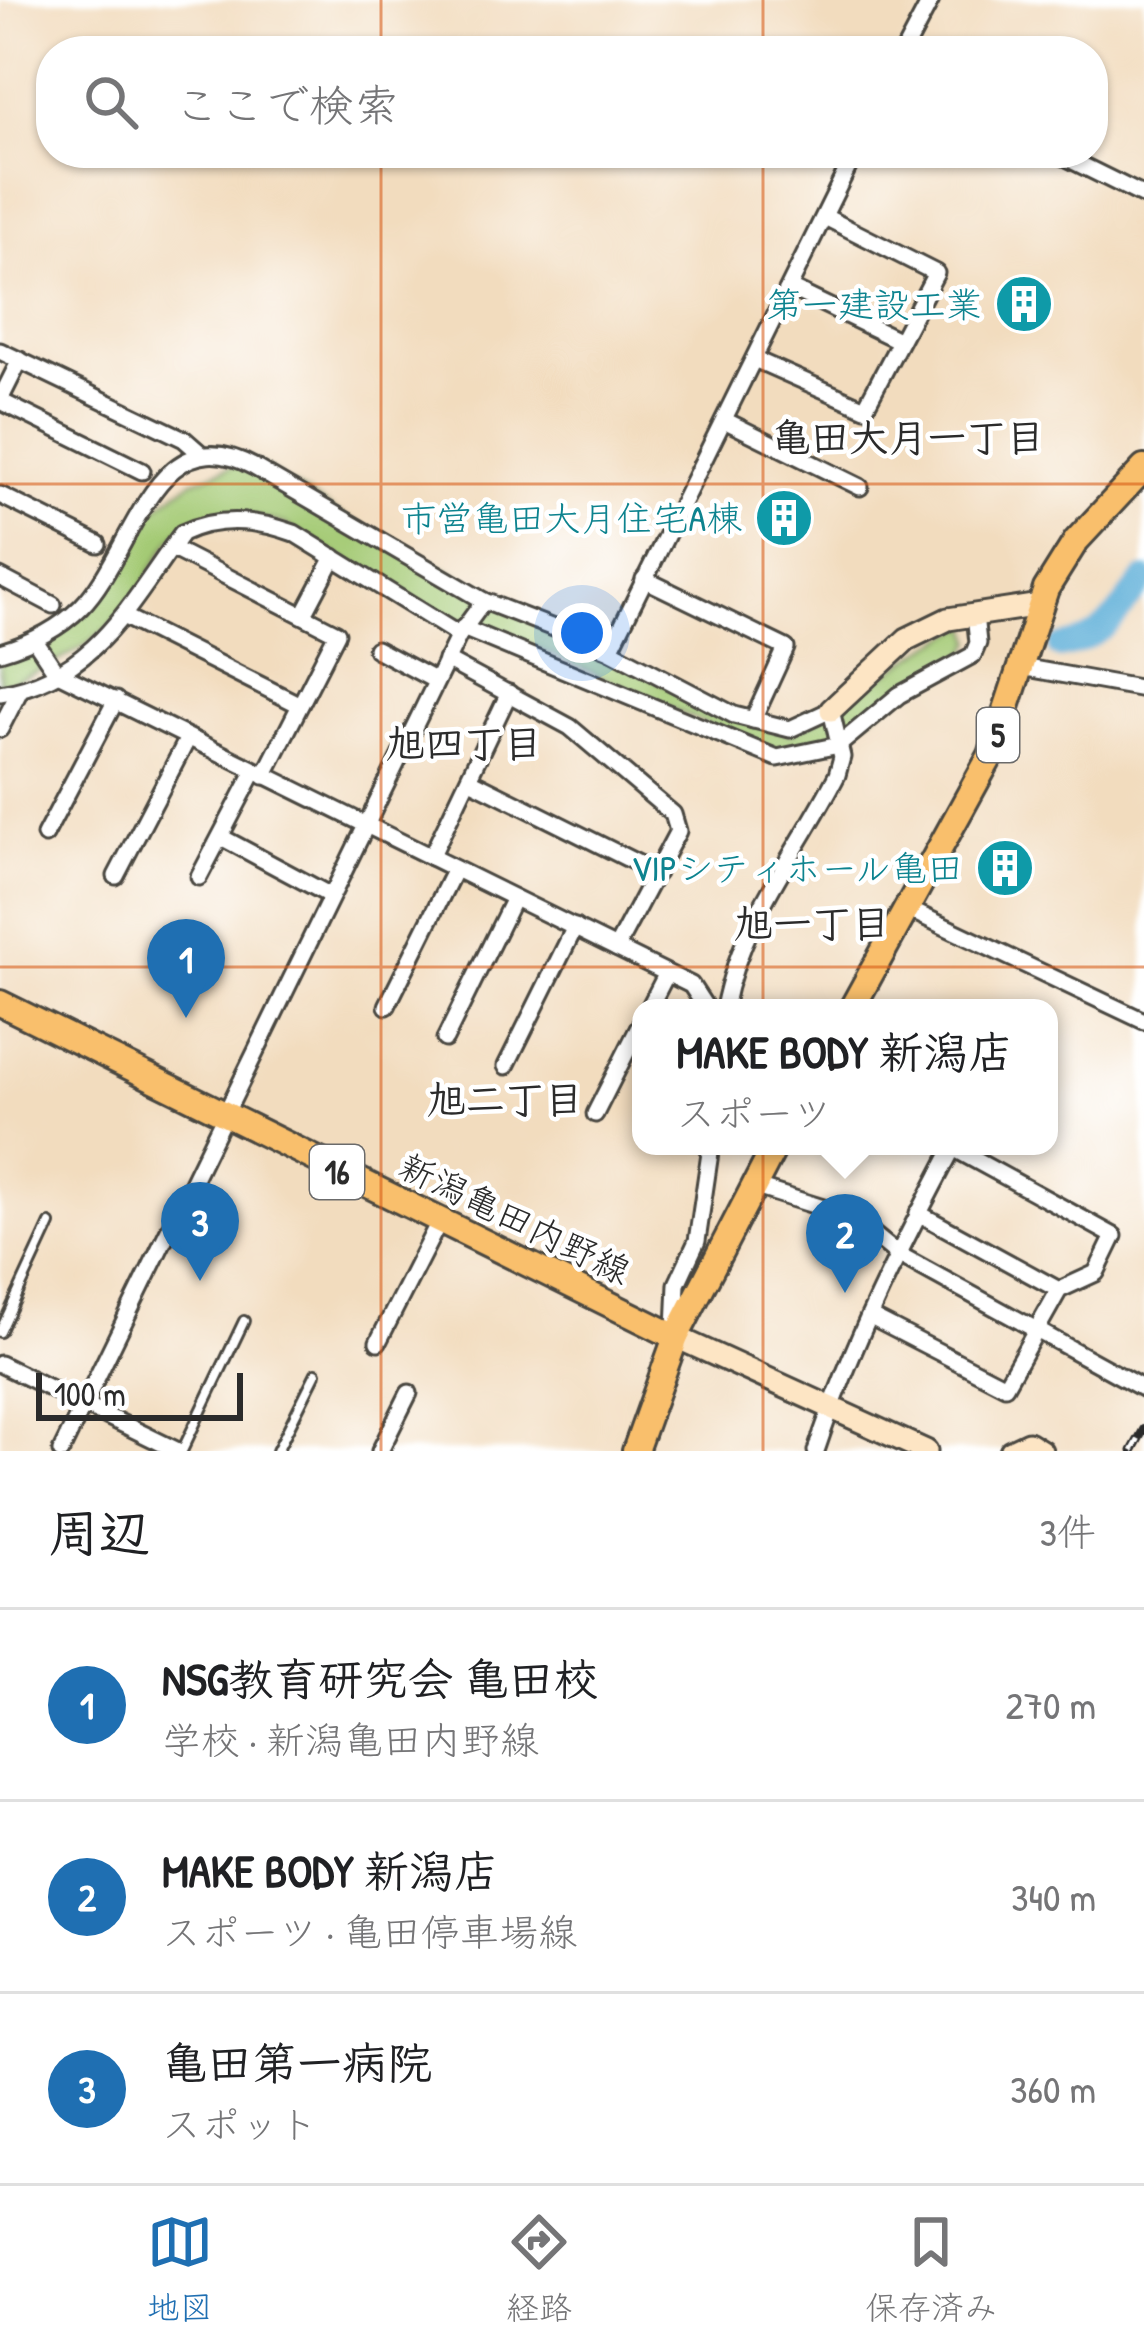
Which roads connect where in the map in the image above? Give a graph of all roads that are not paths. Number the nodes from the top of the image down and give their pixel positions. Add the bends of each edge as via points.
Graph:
1 (931, 0) edge
2 (912, 36) edge
3 (848, 168) edge
4 (1087, 168) edge
5 (1144, 196) edge
6 (825, 217) junction
7 (790, 288) junction
8 (898, 340) junction
9 (0, 351) edge
10 (754, 359) junction
11 (20, 360) junction
12 (0, 400) edge
13 (724, 420) junction
14 (200, 453) junction
15 (1144, 468) edge
16 (142, 471) dead end
17 (860, 487) dead end
18 (0, 495) edge
19 (98, 544) dead end
20 (171, 548) junction
21 (334, 557) junction
22 (0, 578) edge
23 (644, 579) junction
24 (484, 601) junction
25 (53, 605) dead end
26 (1040, 605) junction
27 (304, 614) junction
28 (976, 615) junction
29 (127, 618) junction
30 (461, 632) junction
31 (36, 642) junction
32 (376, 649) dead end
33 (610, 650) junction
34 (0, 652) edge
35 (446, 660) junction
36 (1021, 667) junction
37 (56, 672) junction
38 (436, 681) junction
39 (1144, 689) edge
40 (20, 690) junction
41 (0, 693) edge
42 (509, 693) junction
43 (116, 700) junction
44 (300, 705) junction
45 (831, 710) junction
46 (753, 720) junction
47 (0, 729) edge
48 (188, 738) junction
49 (839, 746) junction
50 (259, 774) junction
51 (470, 780) junction
52 (367, 825) junction
53 (45, 835) dead end
54 (221, 837) junction
55 (431, 857) junction
56 (455, 868) junction
57 (657, 873) junction
58 (116, 876) dead end
59 (199, 877) dead end
60 (331, 896) junction
61 (514, 898) junction
62 (910, 910) junction
63 (575, 927) junction
64 (616, 948) junction
65 (666, 975) junction
66 (654, 999) edge
67 (700, 999) edge
68 (726, 999) edge
69 (857, 999) edge
70 (0, 1003) edge
71 (387, 1006) dead end
72 (1144, 1020) edge
73 (445, 1039) dead end
74 (632, 1041) edge
75 (506, 1066) dead end
76 (595, 1114) dead end
77 (224, 1116) junction
78 (709, 1155) edge
79 (770, 1155) edge
80 (949, 1155) edge
81 (966, 1155) edge
82 (753, 1186) junction
83 (919, 1213) junction
84 (440, 1222) junction
85 (50, 1224) dead end
86 (896, 1253) junction
87 (1059, 1290) junction
88 (869, 1316) junction
89 (244, 1321) dead end
90 (1038, 1327) junction
91 (0, 1332) edge
92 (676, 1337) junction
93 (378, 1342) dead end
94 (0, 1364) edge
95 (316, 1373) dead end
96 (1144, 1389) edge
97 (409, 1393) dead end
98 (84, 1406) junction
99 (830, 1410) junction
100 (176, 1450) edge
101 (61, 1451) edge
102 (277, 1451) edge
103 (380, 1451) edge
104 (635, 1451) edge
105 (816, 1451) edge
106 (926, 1451) edge
107 (1011, 1451) edge
108 (1041, 1451) edge

1 - 2 street
3 - 6 street
4 - 5 street
6 - 7 street
6 - 8 street via 937,273
7 - 8 street
7 - 10 street
8 - 10 street via 865,409
9 - 11 street
10 - 13 street
11 - 12 street
11 - 14 street
12 - 16 street
13 - 17 street
13 - 23 street
14 - 24 street via 233,456
14 - 31 street via 165,477 83,605
15 - 26 main road, 5 via 1076,541
18 - 19 street
20 - 21 street via 198,525 267,523
20 - 27 street
20 - 29 street
21 - 27 street
21 - 30 street
22 - 25 street
23 - 33 street
23 - 46 street via 786,648
24 - 30 street
24 - 33 street
26 - 28 main road
26 - 36 main road, 5
27 - 44 street via 337,633
28 - 45 main road via 907,639
28 - 49 street via 973,655 899,695
29 - 37 street
29 - 44 street
30 - 35 street
30 - 49 street via 777,758
31 - 34 street
31 - 37 street
32 - 38 street
33 - 46 street
35 - 38 street
35 - 42 street
36 - 39 street
36 - 62 main road, 5 via 991,755
37 - 40 street
37 - 43 street
38 - 52 street
40 - 41 street
40 - 47 street
42 - 51 street
42 - 57 street via 570,727 673,814 679,831
43 - 48 street
43 - 53 street
44 - 50 street
45 - 46 street via 790,729
45 - 49 street
48 - 50 street
48 - 58 street
49 - 68 street via 836,775 769,887
50 - 52 street
50 - 54 street
51 - 55 street
51 - 57 street
52 - 55 street
52 - 60 street
54 - 59 street
54 - 60 street
55 - 56 street
56 - 61 street
56 - 71 street
57 - 64 street
60 - 77 street
61 - 63 street
61 - 73 street
62 - 69 main road, 5
62 - 72 street
63 - 64 street
63 - 75 street
64 - 65 street
65 - 66 street
65 - 67 street via 691,985
70 - 77 main road, 新潟亀田内野線 / 16
74 - 76 street
77 - 84 main road, 新潟亀田内野線 / 16
77 - 98 street
78 - 92 street via 697,1241 677,1284
79 - 82 main road
80 - 83 street
81 - 87 street via 1114,1236 1096,1273
82 - 86 street via 852,1217
82 - 92 main road
83 - 86 street
83 - 87 street
84 - 92 main road, 新潟亀田内野線 / 16
84 - 93 street
85 - 91 lane
86 - 88 street
86 - 90 street
87 - 90 street
88 - 90 street via 1004,1386
88 - 99 street
89 - 100 lane
90 - 96 street
92 - 99 main road
92 - 104 main road
94 - 98 street
95 - 102 lane
97 - 103 street
98 - 100 street
98 - 101 street
99 - 105 street
99 - 106 main road
107 - 108 main road via 1028,1443

